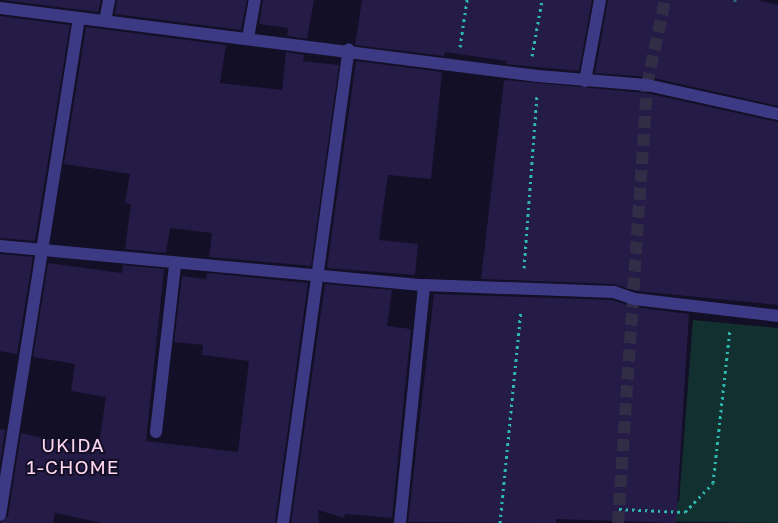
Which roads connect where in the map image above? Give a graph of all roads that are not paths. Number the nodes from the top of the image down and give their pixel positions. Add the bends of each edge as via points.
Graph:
1 (109, 0) edge
2 (255, 0) edge
3 (600, 0) edge
4 (0, 8) edge
5 (79, 18) junction
6 (105, 21) junction
7 (248, 38) junction
8 (349, 50) junction
9 (585, 81) junction
10 (778, 114) edge
11 (0, 246) edge
12 (43, 251) junction
13 (176, 264) junction
14 (315, 276) junction
15 (424, 285) junction
16 (778, 316) edge
17 (156, 432) dead end
18 (0, 515) edge
19 (283, 523) edge
20 (400, 523) edge

1 - 6 street
2 - 7 street
3 - 9 street
4 - 5 street
5 - 6 street
5 - 12 street
6 - 7 street
7 - 8 street
8 - 9 street
8 - 14 street
9 - 10 street via 647,85
11 - 12 street
12 - 13 street
12 - 18 street
13 - 14 street
13 - 17 street
14 - 15 street
14 - 19 street
15 - 16 street via 614,292 634,299
15 - 20 street

